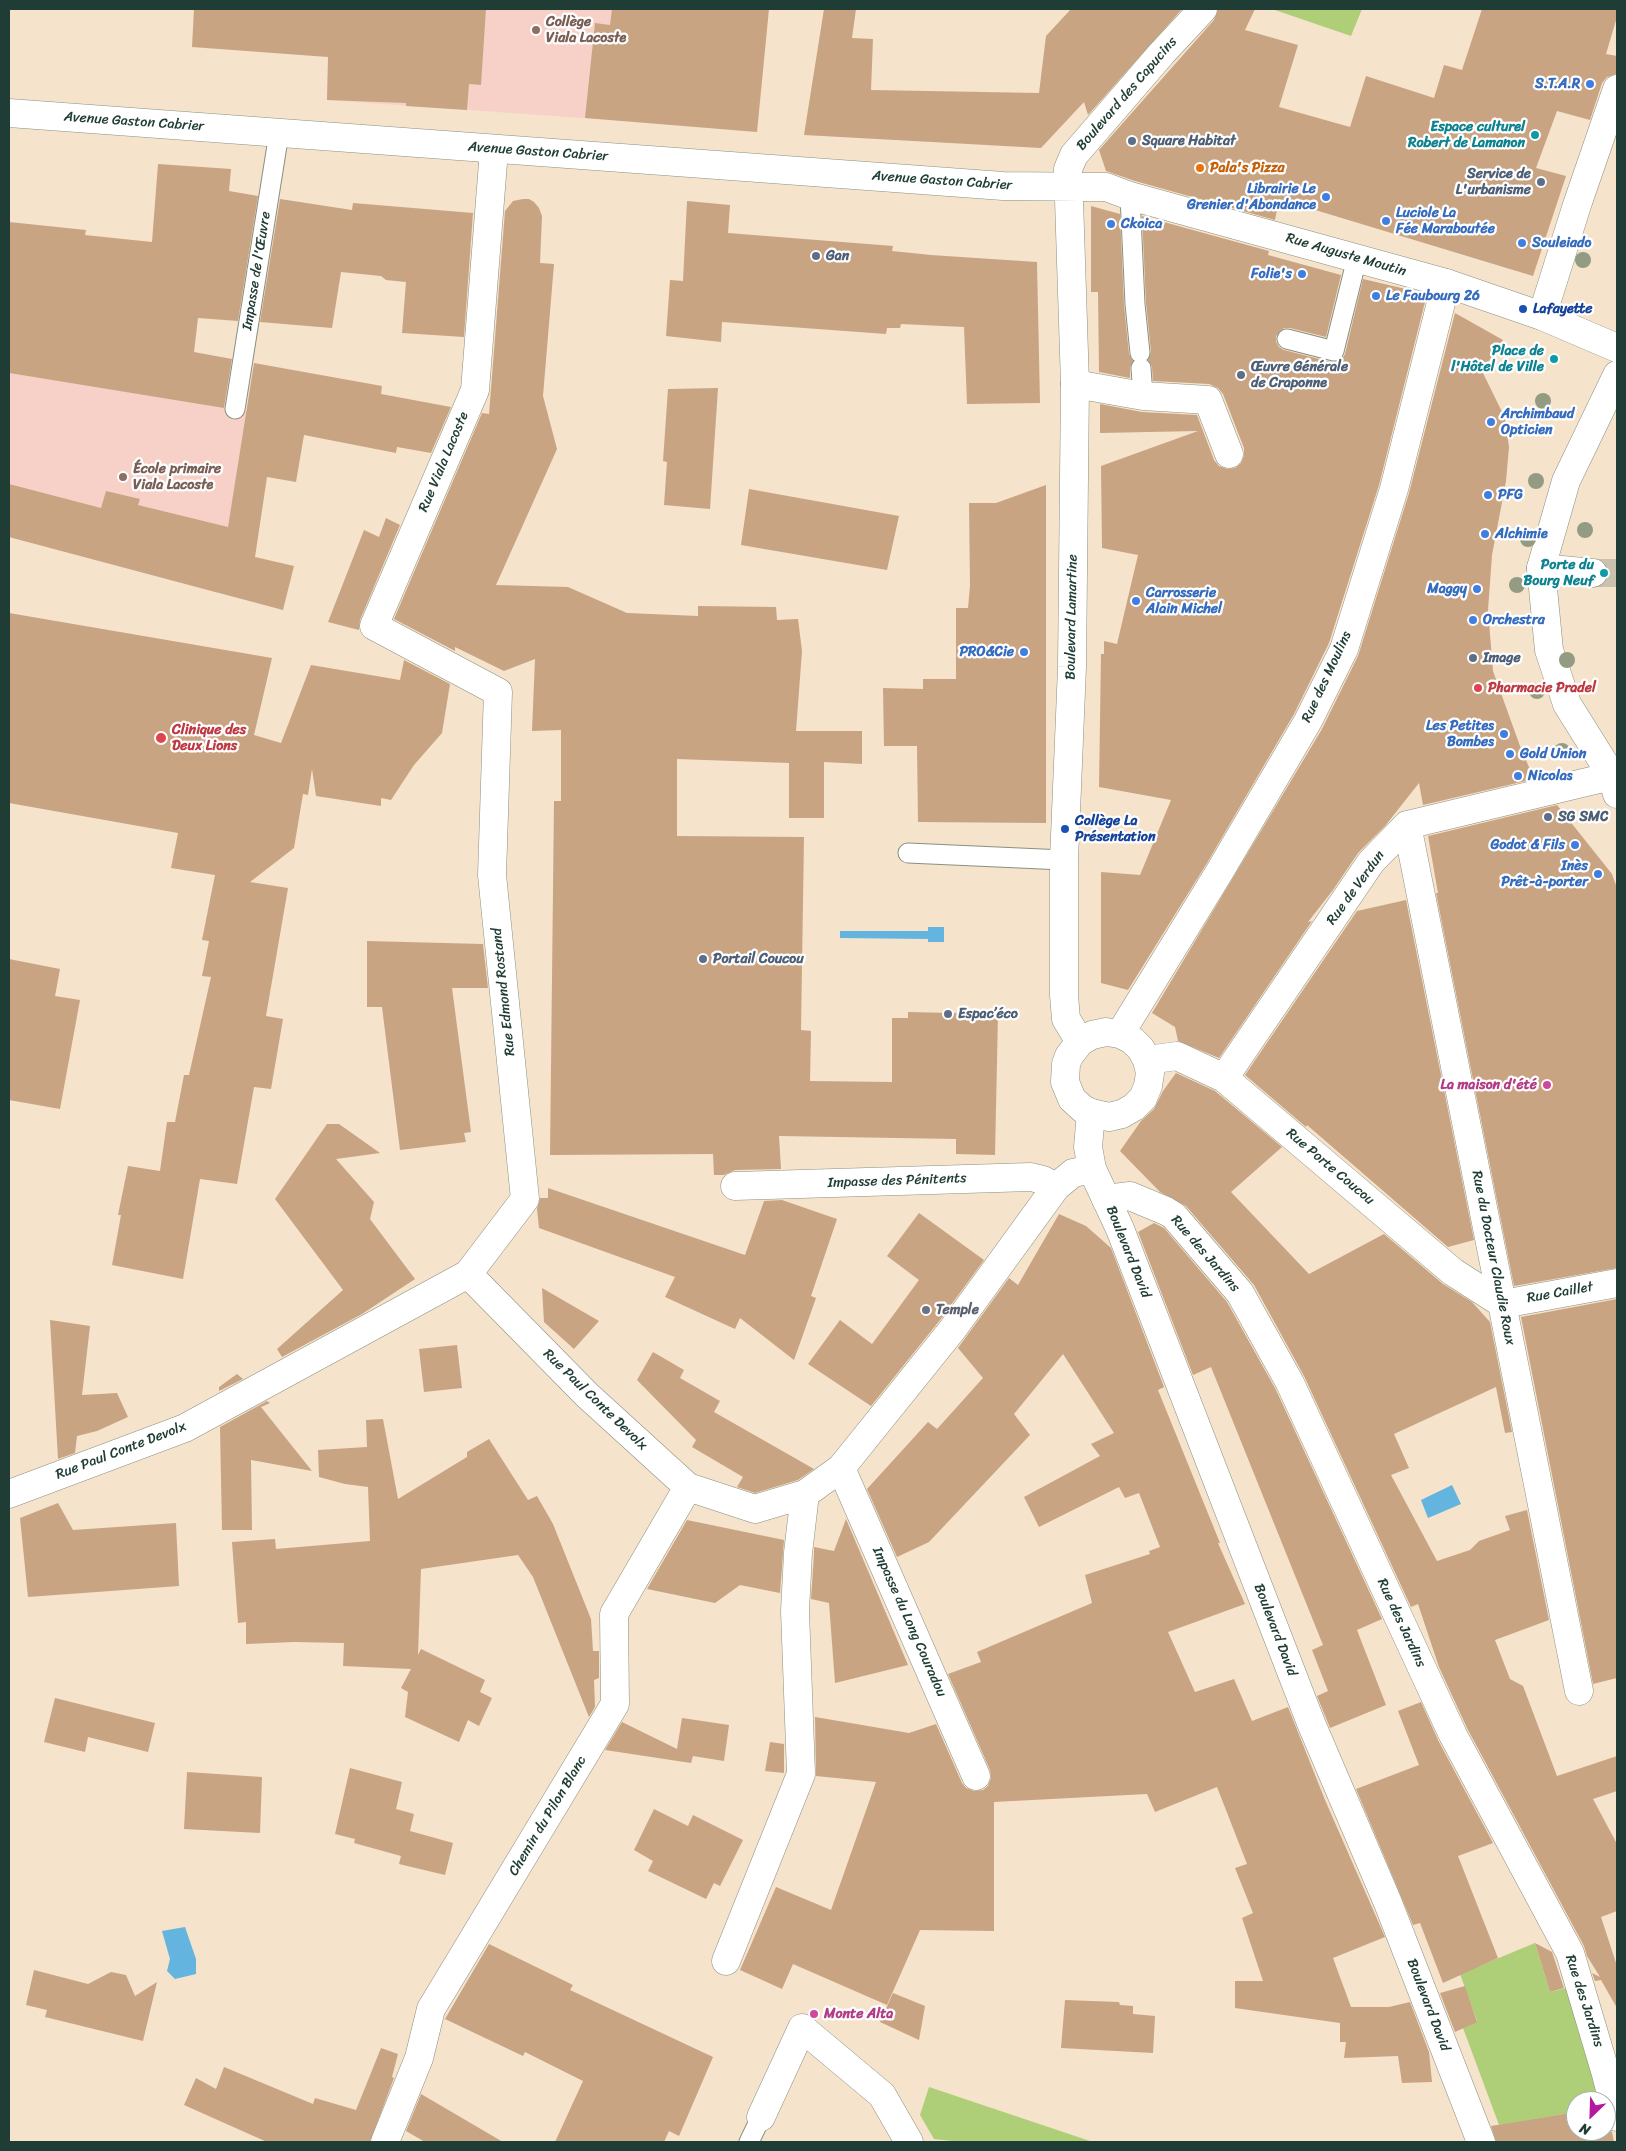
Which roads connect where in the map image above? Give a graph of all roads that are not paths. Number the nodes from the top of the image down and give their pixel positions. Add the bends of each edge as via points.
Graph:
1 (1204, 9) edge
2 (1617, 88) edge
3 (9, 113) edge
4 (279, 133) junction
5 (494, 150) junction
6 (1068, 188) junction
7 (1130, 196) junction
8 (1357, 258) junction
9 (1446, 283) junction
10 (1542, 316) junction
11 (1287, 339) dead end
12 (1617, 348) edge
13 (1617, 375) edge
14 (1075, 384) junction
15 (1143, 396) junction
16 (235, 409) dead end
17 (1229, 454) dead end
18 (1541, 568) junction
19 (1593, 573) tunnel mouth
20 (498, 692) joint
21 (1616, 783) edge
22 (1407, 825) junction
23 (908, 853) dead end
24 (1064, 860) junction
25 (1120, 1034) junction
26 (1080, 1042) junction
27 (1147, 1060) junction
28 (1224, 1078) junction
29 (1091, 1113) junction
30 (1092, 1169) junction
31 (736, 1186) dead end
32 (1056, 1187) junction
33 (1106, 1199) junction
34 (468, 1274) junction
35 (1617, 1283) edge
36 (1502, 1304) junction
37 (841, 1468) junction
38 (688, 1487) junction
39 (9, 1494) edge
40 (805, 1494) junction
41 (1579, 1691) dead end
42 (976, 1776) dead end
43 (726, 1961) dead end
44 (761, 2117) joint
45 (1617, 2117) edge
46 (385, 2142) edge
47 (749, 2142) edge
48 (909, 2142) edge
49 (1481, 2142) edge

1 - 6 street, Boulevard des Capucins via 1074,154 1068,169
2 - 10 street
3 - 4 street, Avenue Gaston Cabrier
4 - 5 street, Avenue Gaston Cabrier
4 - 16 lane, Impasse de l'Œuvre
5 - 6 street, Avenue Gaston Cabrier
5 - 20 street, Rue Viala Lacoste via 475,390 374,626
6 - 7 street, Rue Auguste Moutin via 1106,187
6 - 14 street, Boulevard Lamartine
7 - 8 street, Rue Auguste Moutin
7 - 15 lane
8 - 9 street, Rue Auguste Moutin
8 - 11 lane via 1334,351
9 - 10 street, Rue Auguste Moutin
9 - 25 street, Rue des Moulins via 1394,489 1344,649 1303,729
10 - 12 street, Rue Auguste Moutin
13 - 18 street via 1566,481
14 - 15 street
14 - 24 street, Boulevard Lamartine via 1072,667
15 - 17 street via 1208,400
18 - 19 street
18 - 21 street via 1549,650 1567,704
20 - 34 street, Rue Edmond Rostand via 492,875 525,1199
21 - 22 street
22 - 28 street, Rue de Verdun via 1371,862
22 - 36 street, Rue du Docteur Claudie Roux
23 - 24 lane
24 - 26 street, Boulevard Lamartine via 1066,1019
25 - 26 street via 1106,1032
25 - 27 street via 1136,1044
26 - 29 street via 1069,1056 1065,1082 1072,1099
27 - 28 street, Rue Porte Coucou via 1178,1056
27 - 29 street via 1148,1086 1134,1107 1109,1117
28 - 36 street, Rue Porte Coucou via 1453,1272
29 - 30 street, Boulevard David via 1088,1147
30 - 32 street, Rue Paul Conte Devolx via 1073,1173
30 - 33 street, Boulevard David
31 - 32 street, Impasse des Pénitents via 1030,1177
32 - 37 street, Rue Paul Conte Devolx via 952,1330
33 - 45 street, Rue des Jardins via 1130,1196 1174,1216 1240,1293 1249,1309 1290,1383 1453,1735 1570,1954
33 - 49 street, Boulevard David via 1311,1723 1388,1903
34 - 38 street, Rue Paul Conte Devolx via 587,1395
34 - 39 street, Rue Paul Conte Devolx via 185,1428
35 - 36 street, Rue Caillet
36 - 41 street, Rue du Docteur Claudie Roux
37 - 40 street, Rue Paul Conte Devolx
37 - 42 street, Impasse du Long Couradou
38 - 40 street, Rue Paul Conte Devolx via 755,1509
38 - 46 street, Chemin du Pilon Blanc via 614,1614 615,1704 431,2009 419,2058
40 - 43 street via 795,1611 801,1774
44 - 47 lane
44 - 48 street via 802,2028 882,2095

